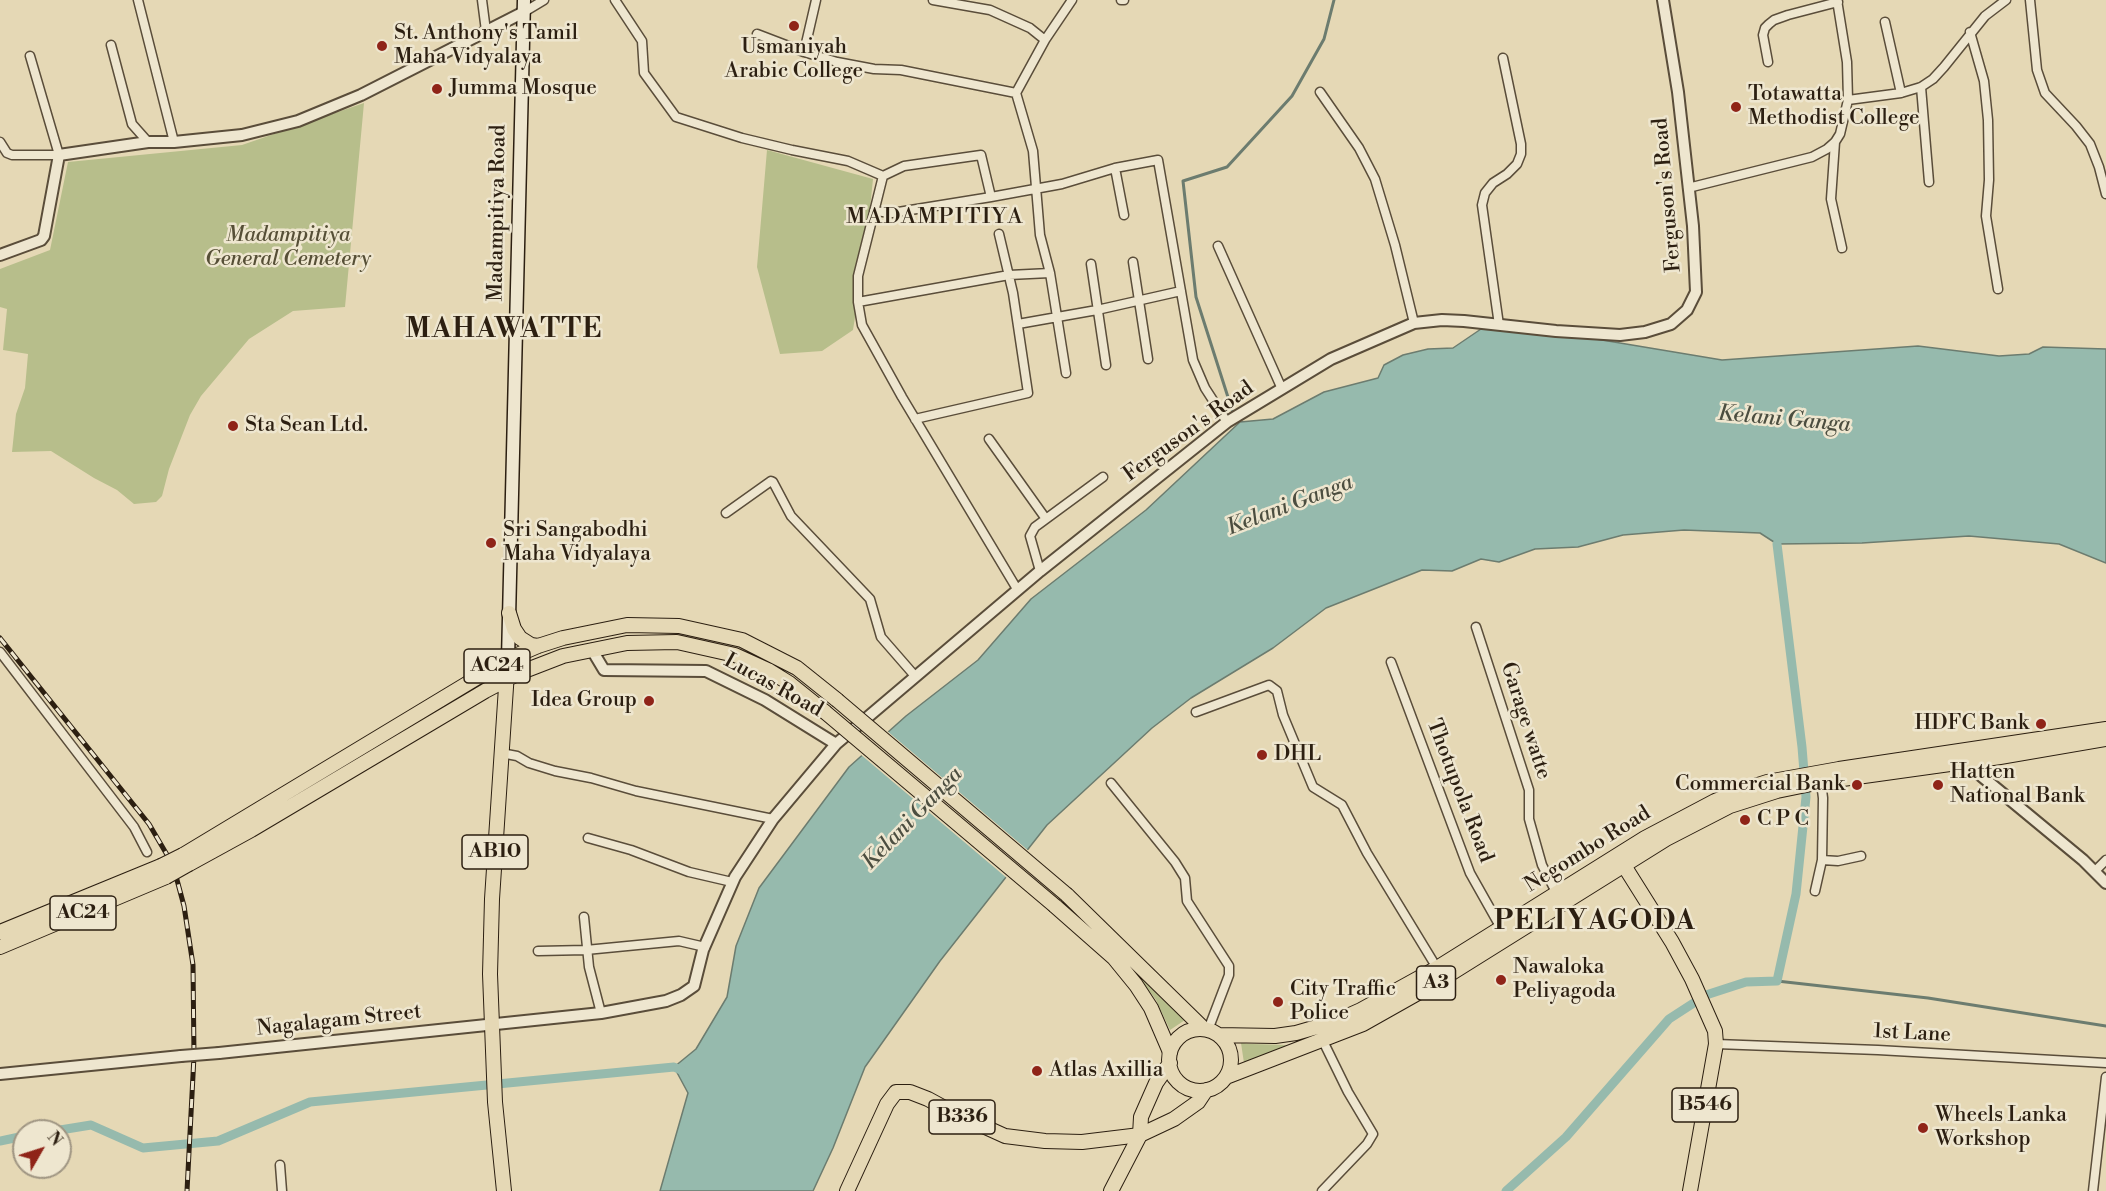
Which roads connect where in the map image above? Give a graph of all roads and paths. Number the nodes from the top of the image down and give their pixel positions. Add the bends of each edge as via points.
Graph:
1 (138, 0) edge
2 (482, 0) edge
3 (544, 0) edge
4 (615, 0) edge
5 (816, 0) edge
6 (933, 0) edge
7 (1072, 0) edge
8 (1663, 0) edge
9 (2006, 0) edge
10 (2030, 0) edge
11 (1838, 1) edge
12 (524, 6) edge
13 (1885, 22) dead end
14 (486, 31) junction
15 (1970, 32) junction
16 (757, 34) dead end
17 (1045, 40) junction
18 (111, 45) dead end
19 (804, 52) junction
20 (30, 56) dead end
21 (1503, 58) dead end
22 (1768, 62) dead end
23 (1921, 87) junction
24 (1320, 92) dead end
25 (1016, 93) junction
26 (1900, 93) junction
27 (1848, 100) junction
28 (0, 142) edge
29 (148, 142) junction
30 (174, 142) junction
31 (1835, 142) junction
32 (59, 155) junction
33 (1115, 168) junction
34 (883, 176) junction
35 (1929, 182) dead end
36 (1688, 188) junction
37 (1035, 189) junction
38 (2106, 194) edge
39 (991, 197) junction
40 (874, 211) junction
41 (1124, 215) dead end
42 (999, 234) dead end
43 (1218, 246) dead end
44 (1842, 248) dead end
45 (0, 255) edge
46 (1133, 262) dead end
47 (1091, 264) dead end
48 (1050, 273) junction
49 (1009, 275) junction
50 (1998, 289) dead end
51 (1181, 291) junction
52 (1140, 300) junction
53 (858, 302) junction
54 (1097, 310) junction
55 (1057, 316) junction
56 (1414, 323) junction
57 (1018, 324) junction
58 (1499, 325) junction
59 (1148, 359) dead end
60 (1106, 365) dead end
61 (1066, 374) dead end
62 (1282, 389) junction
63 (915, 419) junction
64 (1227, 422) junction
65 (989, 439) dead end
66 (1103, 477) dead end
67 (726, 513) dead end
68 (1046, 519) junction
69 (1040, 571) junction
70 (1017, 590) junction
71 (509, 613) junction
72 (1476, 627) dead end
73 (538, 646) junction
74 (592, 650) junction
75 (0, 652) edge
76 (508, 659) junction
77 (1391, 663) dead end
78 (915, 676) junction
79 (507, 679) junction
80 (485, 691) junction
81 (505, 704) junction
82 (1196, 712) dead end
83 (2106, 729) edge
84 (2106, 739) edge
85 (836, 744) junction
86 (501, 753) junction
87 (1970, 756) junction
88 (1817, 780) junction
89 (1111, 783) dead end
90 (773, 819) junction
91 (588, 838) dead end
92 (147, 852) dead end
93 (1861, 856) dead end
94 (186, 860) junction
95 (1822, 860) junction
96 (2106, 860) edge
97 (1621, 861) junction
98 (163, 871) junction
99 (2095, 871) junction
100 (732, 882) junction
101 (2106, 883) edge
102 (1815, 891) dead end
103 (1557, 894) junction
104 (585, 917) dead end
105 (1501, 928) junction
106 (0, 932) edge
107 (0, 947) edge
108 (705, 947) junction
109 (586, 950) junction
110 (538, 951) dead end
111 (1437, 968) junction
112 (681, 995) joint
113 (601, 1013) junction
114 (492, 1025) junction
115 (1210, 1032) junction
116 (1322, 1039) junction
117 (1716, 1044) junction
118 (1170, 1058) junction
119 (2106, 1063) edge
120 (0, 1074) edge
121 (1226, 1077) junction
122 (2106, 1077) edge
123 (1206, 1090) junction
124 (1140, 1135) junction
125 (280, 1165) dead end
126 (282, 1191) edge
127 (504, 1191) edge
128 (847, 1191) edge
129 (1111, 1191) edge
130 (1322, 1191) edge
131 (1690, 1191) edge
132 (2093, 1191) edge

1 - 30 street
2 - 14 street
3 - 12 street
4 - 34 street via 642,41 644,73 676,117 742,138 848,161
5 - 19 street
6 - 17 street via 990,10 1030,28
7 - 17 street
8 - 36 street, Ferguson's Road
9 - 15 street
10 - 38 street via 2037,70 2045,93 2090,144
11 - 22 street via 1769,24 1763,35
11 - 27 street
12 - 14 street
12 - 71 main road, Madampitiya Road
13 - 26 street
14 - 30 street via 298,121 242,135
15 - 23 street via 1944,67
15 - 50 street via 1985,91 1989,180 1986,216
16 - 19 street
17 - 25 street
18 - 29 street via 132,124
19 - 25 street via 837,62 901,70
20 - 32 street
21 - 58 street via 1521,154 1517,164 1485,193 1482,204
23 - 26 street
23 - 35 street
24 - 56 street via 1359,148 1375,179
25 - 37 street via 1033,151
26 - 27 street
27 - 31 street
28 - 32 street via 12,155
29 - 30 street
29 - 32 street
31 - 36 street via 1812,157
31 - 44 street via 1832,199
32 - 45 street via 44,236
33 - 37 street
33 - 41 street
33 - 51 street via 1158,160
34 - 39 street via 904,166 981,154
34 - 40 street
36 - 58 street, Ferguson's Road via 1696,292 1687,310 1671,324 1620,335
37 - 39 street
37 - 48 street via 1040,235
39 - 40 street via 892,213
40 - 53 street via 858,276
42 - 49 street
43 - 62 street
46 - 52 street
47 - 54 street
48 - 49 street
48 - 55 street
49 - 53 street
49 - 57 street
51 - 52 street
51 - 64 street via 1196,372
52 - 54 street
52 - 59 street
53 - 63 street via 862,325
54 - 55 street
54 - 60 street
55 - 57 street
55 - 61 street
56 - 58 street, Ferguson's Road via 1442,320
56 - 62 street, Ferguson's Road via 1331,358
57 - 63 street via 1028,393
62 - 64 street, Ferguson's Road
63 - 70 street
64 - 69 street, Ferguson's Road
65 - 68 street
66 - 68 street
67 - 78 street via 773,482 791,516 870,599 881,637
68 - 69 street via 1030,536
69 - 70 street, Ferguson's Road
70 - 78 street, Ferguson's Road
71 - 73 main road via 520,638
71 - 76 main road, Madampitiya Road
72 - 103 street, Garage watte via 1529,790 1528,819 1542,865
73 - 76 main road, AC24
73 - 115 main road, AC24, bridge via 627,625 679,626 742,640 797,668 1067,895
74 - 79 main road, AC24
74 - 85 street, Lucas Road via 604,670 706,671 765,700
74 - 118 main road, AC24, bridge via 677,642 735,655 789,683 1114,958 1151,1008
75 - 92 street via 134,827
76 - 79 main road, Madampitiya Road / AB10
76 - 94 main road, AC24
77 - 105 street, Thotupola Road via 1470,873
78 - 85 street, Ferguson's Road
79 - 80 main road, AC24
79 - 81 main road, Madampitiya Road / AB10
80 - 81 main road via 499,694
80 - 94 main road, AC24 via 250,831
81 - 86 main road, Madampitiya Road / AB10
82 - 111 street via 1269,685 1277,691 1313,787 1342,805
83 - 87 main road, Negombo Road / A3
84 - 87 main road, Negombo Road / A3
85 - 90 street, Ferguson's Road
86 - 90 street via 548,770 636,792
86 - 114 main road, Madampitiya Road / AB10 via 492,899
87 - 88 main road, Negombo Road / A3
87 - 99 street via 1979,774
88 - 95 street via 1823,798
88 - 97 main road, Negombo Road / A3 via 1767,782 1715,801 1672,823
89 - 115 street via 1175,862 1185,878 1187,901 1229,966
90 - 100 street, Ferguson's Road
91 - 100 street via 689,872
93 - 95 street
94 - 98 main road, AC24, bridge
95 - 102 street
96 - 99 street
97 - 103 main road, Negombo Road / A3
97 - 116 main road, Negombo Road / A3 via 1434,984 1363,1024
97 - 117 main road, B546 via 1692,979 1711,1018
98 - 106 main road, AC24
98 - 107 main road, AC24
99 - 101 street
100 - 108 street, Ferguson's Road
103 - 105 main road, Negombo Road / A3
104 - 109 street
105 - 111 main road, Negombo Road / A3
108 - 109 street via 679,941
108 - 112 street, Ferguson's Road via 694,986
109 - 110 street
109 - 113 street
111 - 115 main road, Negombo Road / A3 via 1391,996 1306,1031 1275,1036
112 - 113 street, Nagalagam Street
113 - 114 street, Nagalagam Street
114 - 120 street, Nagalagam Street, bridge
114 - 127 main road, Madampitiya Road / AB10
115 - 118 main road via 1191,1030 1183,1034 1176,1040
115 - 121 main road via 1228,1046 1230,1064
116 - 121 main road, Negombo Road / A3
116 - 130 street via 1373,1134
117 - 119 street, 1st Lane
117 - 131 main road, B546
118 - 123 main road via 1175,1077 1182,1084
118 - 124 main road via 1141,1117
121 - 123 main road
122 - 132 street
123 - 124 main road via 1198,1102 1174,1119
124 - 128 main road, B336 via 1082,1142 1005,1136 928,1099 896,1092
124 - 129 main road
125 - 126 street

